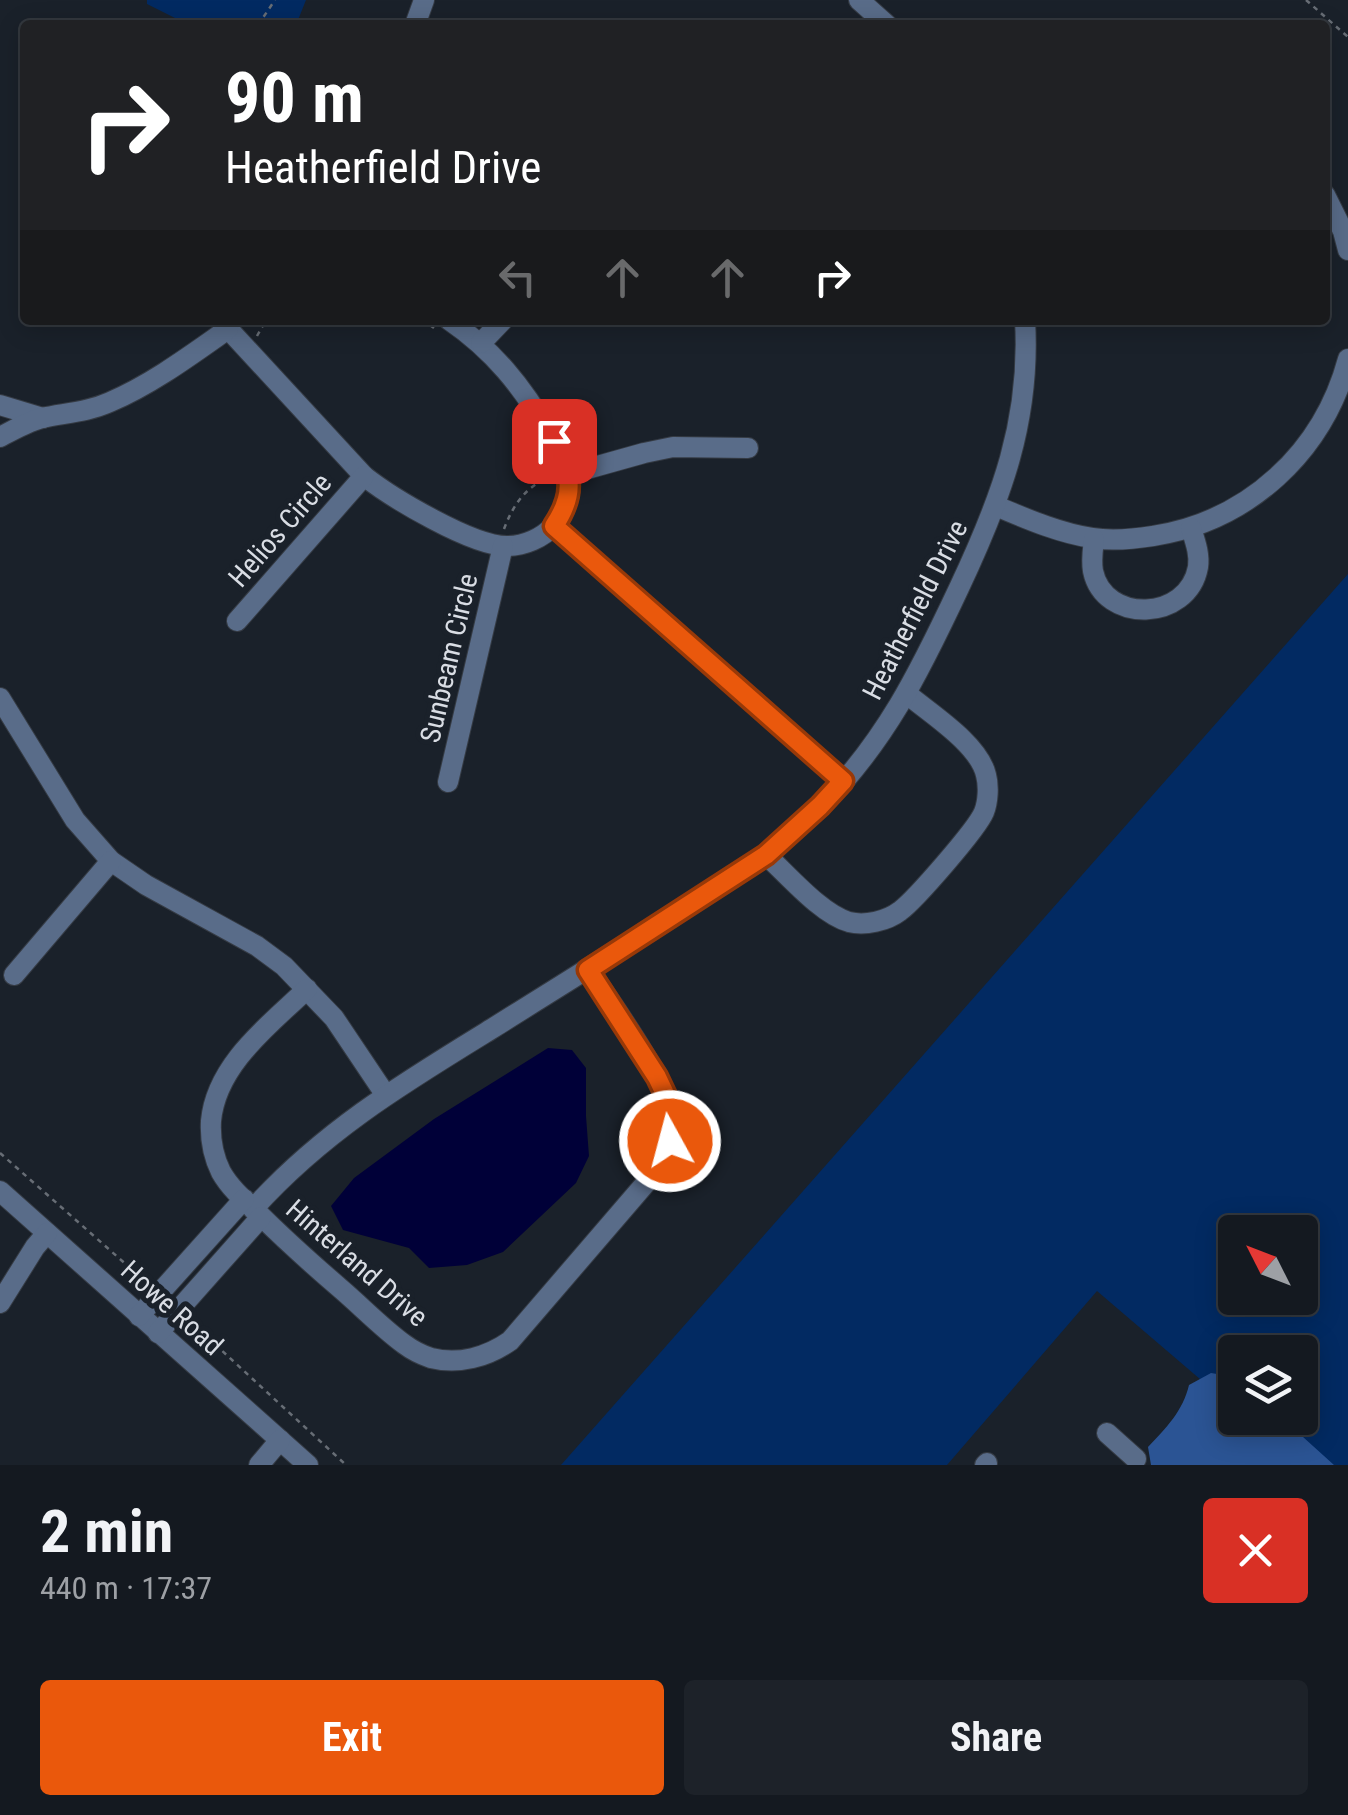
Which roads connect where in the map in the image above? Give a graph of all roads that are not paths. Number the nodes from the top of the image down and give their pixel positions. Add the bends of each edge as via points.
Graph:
1 (860, 0) edge
2 (882, 20) edge
3 (1330, 205) edge
4 (1348, 250) edge
5 (443, 325) edge
6 (497, 325) edge
7 (1026, 325) edge
8 (232, 326) edge
9 (481, 343) junction
10 (1348, 360) edge
11 (0, 406) edge
12 (43, 418) junction
13 (0, 437) edge
14 (748, 448) dead end
15 (561, 475) junction
16 (364, 476) junction
17 (996, 506) junction
18 (554, 526) junction
19 (1192, 528) junction
20 (504, 534) junction
21 (1094, 539) junction
22 (237, 621) dead end
23 (907, 694) junction
24 (1, 704) edge
25 (843, 781) junction
26 (448, 782) dead end
27 (766, 855) junction
28 (111, 861) junction
29 (588, 970) junction
30 (14, 975) dead end
31 (307, 989) junction
32 (385, 1094) junction
33 (0, 1191) edge
34 (253, 1208) junction
35 (47, 1233) junction
36 (0, 1303) edge
37 (139, 1316) junction
38 (158, 1333) junction
39 (1107, 1433) dead end
40 (280, 1440) junction
41 (1136, 1458) dead end
42 (259, 1465) edge
43 (308, 1465) edge

1 - 2 street
3 - 4 street
5 - 9 street
6 - 9 street
7 - 17 street, Heatherfield Drive via 1023,399
8 - 12 street via 113,401
8 - 16 street
9 - 15 street via 522,388 554,441
10 - 19 street via 1330,407 1291,465 1250,500
11 - 12 street
12 - 13 street
14 - 15 street via 657,450
15 - 18 street via 570,488
16 - 20 street via 464,533
16 - 22 street, Helios Circle
17 - 21 street
17 - 23 street, Heatherfield Drive
18 - 20 street via 533,540
18 - 25 street
19 - 21 street
19 - 21 street via 1198,556 1193,580 1175,602 1155,610 1121,605 1104,591 1093,572
20 - 26 street, Sunbeam Circle
23 - 25 street, Heatherfield Drive
23 - 27 street via 970,748 988,790 976,826 916,896 886,918 850,922 826,910
24 - 28 street via 75,820
25 - 27 street, Heatherfield Drive
27 - 29 street, Heatherfield Drive
28 - 30 street
28 - 31 street via 257,946
29 - 32 street, Heatherfield Drive
29 - 34 street, Hinterland Drive via 657,1077 672,1122 670,1141 657,1170 510,1340 462,1360 418,1353
31 - 32 street
31 - 34 street, Hinterland Drive via 233,1065 218,1094 211,1124 214,1156
32 - 34 street, Heatherfield Drive
33 - 35 street, Howe Road
34 - 37 street, Heatherfield Drive
34 - 38 street, Heatherfield Drive
35 - 36 street
35 - 37 street, Howe Road
37 - 38 street, Howe Road
38 - 40 street, Howe Road
39 - 41 street
40 - 42 street
40 - 43 street, Howe Road

